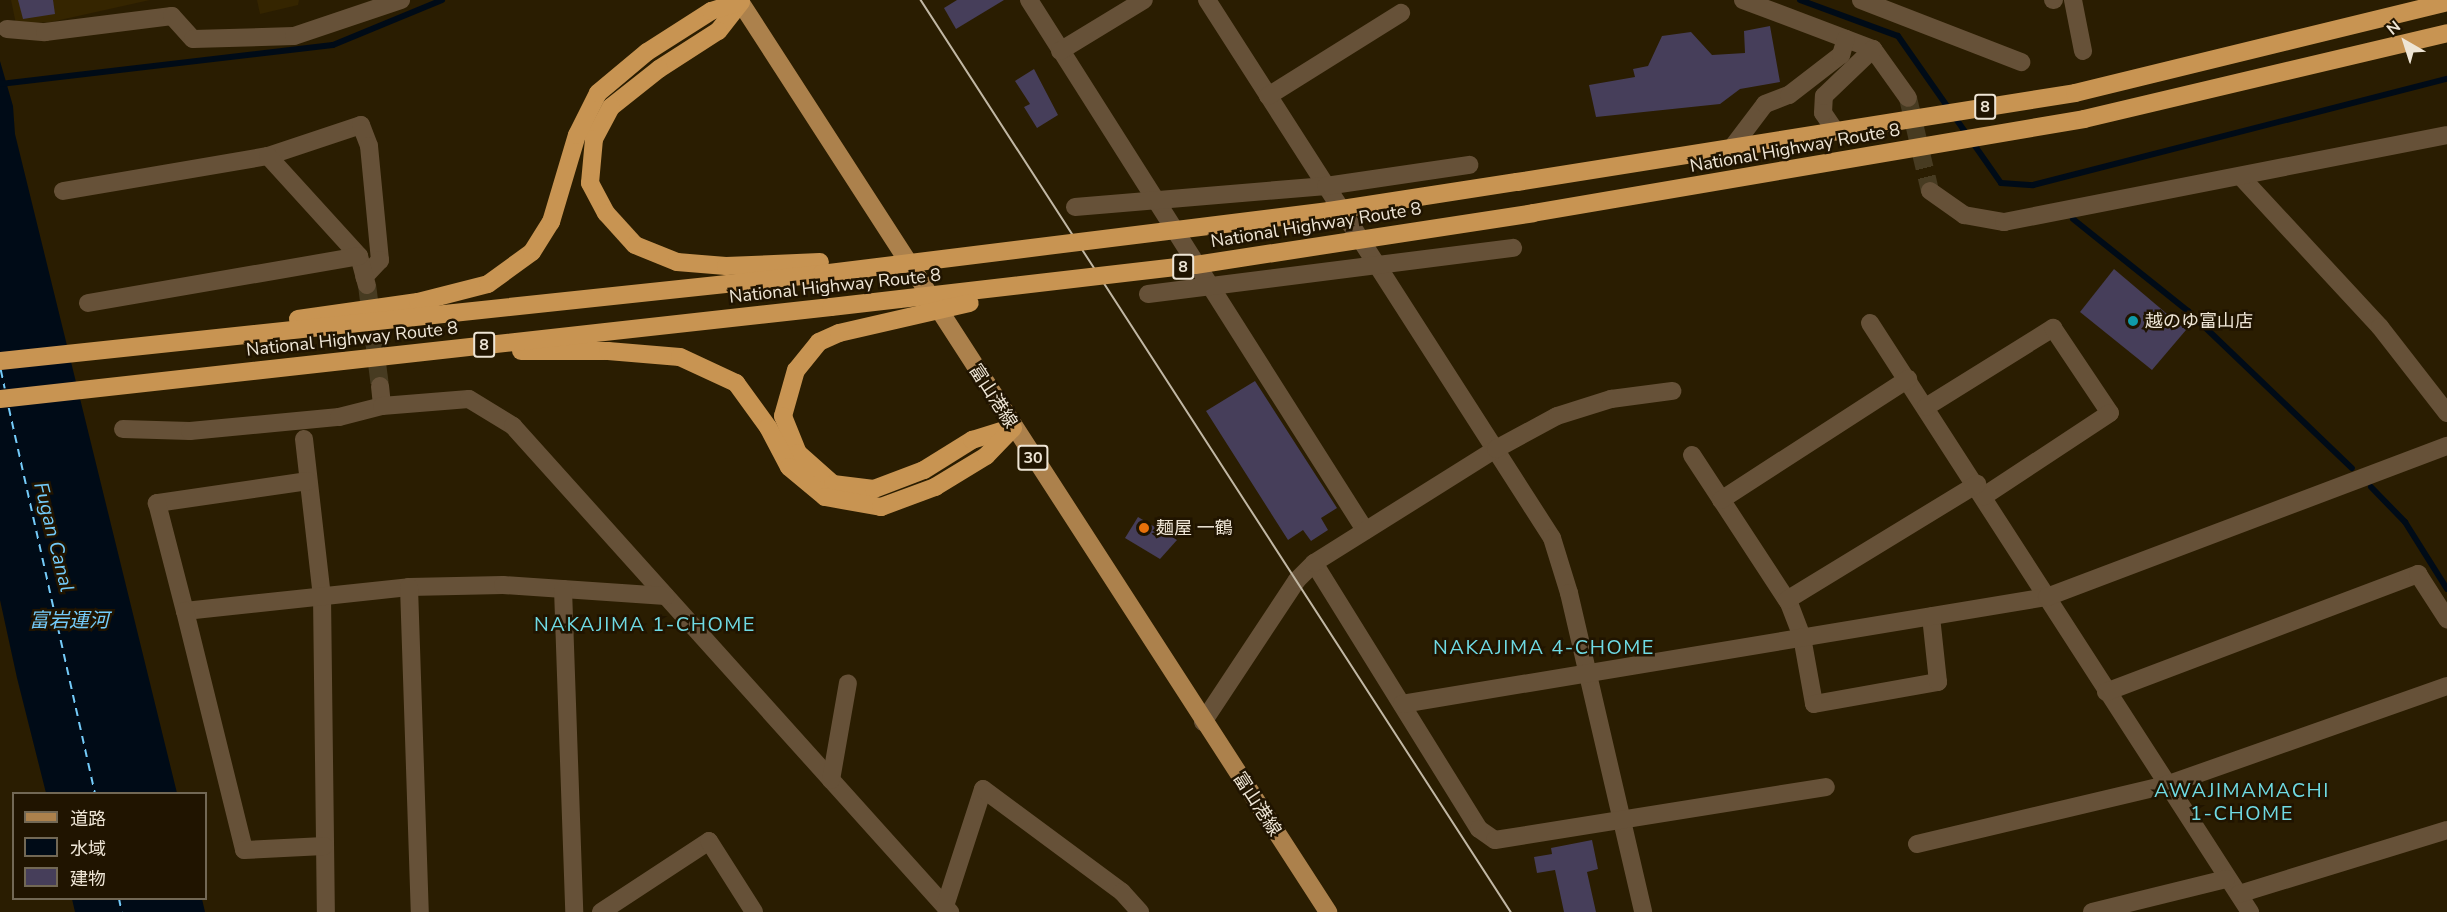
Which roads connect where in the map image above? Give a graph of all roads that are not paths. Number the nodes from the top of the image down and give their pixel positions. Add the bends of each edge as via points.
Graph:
1 (401, 0) edge
2 (1029, 0) edge
3 (1144, 0) edge
4 (1207, 0) edge
5 (1743, 0) edge
6 (1861, 0) edge
7 (2073, 0) edge
8 (740, 1) edge
9 (2447, 2) edge
10 (1401, 13) dead end
11 (7, 29) dead end
12 (2447, 33) edge
13 (1846, 39) junction
14 (1873, 49) junction
15 (1060, 51) junction
16 (2083, 51) dead end
17 (2021, 62) dead end
18 (1268, 96) junction
19 (1908, 98) tunnel mouth
20 (1836, 132) junction
21 (2447, 135) edge
22 (1731, 149) junction
23 (268, 156) junction
24 (1468, 165) dead end
25 (2242, 178) junction
26 (1326, 186) junction
27 (63, 191) dead end
28 (1930, 191) tunnel mouth
29 (1154, 203) junction
30 (1075, 207) dead end
31 (1513, 248) dead end
32 (359, 255) junction
33 (1377, 265) junction
34 (821, 268) junction
35 (1048, 285) junction
36 (1207, 287) junction
37 (1148, 294) dead end
38 (88, 303) dead end
39 (1870, 323) dead end
40 (161, 345) junction
41 (421, 352) junction
42 (0, 361) edge
43 (1908, 379) junction
44 (380, 386) tunnel mouth
45 (1672, 391) dead end
46 (2441, 398) edge
47 (0, 399) edge
48 (382, 406) junction
49 (1926, 407) junction
50 (2447, 413) edge
51 (1013, 428) junction
52 (123, 429) dead end
53 (304, 439) dead end
54 (2447, 446) edge
55 (1496, 449) junction
56 (1692, 455) dead end
57 (308, 481) junction
58 (1981, 490) junction
59 (1721, 500) junction
60 (1365, 530) junction
61 (1314, 563) junction
62 (409, 587) junction
63 (563, 589) junction
64 (322, 596) junction
65 (666, 596) junction
66 (2047, 597) junction
67 (1787, 600) junction
68 (185, 611) junction
69 (1931, 616) junction
70 (2447, 619) edge
71 (1802, 637) junction
72 (1587, 672) junction
73 (848, 683) dead end
74 (2447, 686) edge
75 (2106, 692) junction
76 (1402, 704) junction
77 (1203, 722) junction
78 (831, 780) junction
79 (2166, 785) junction
80 (1826, 788) dead end
81 (1622, 817) junction
82 (2447, 830) edge
83 (1917, 844) dead end
84 (324, 846) junction
85 (2226, 879) junction
86 (2239, 894) junction
87 (947, 909) edge
88 (326, 912) edge
89 (420, 912) edge
90 (574, 912) edge
91 (601, 912) edge
92 (754, 912) edge
93 (1140, 912) edge
94 (1328, 912) edge
95 (1643, 912) edge
96 (2092, 912) edge
97 (2250, 912) edge

1 - 11 street via 294,36 193,39 172,16 45,32
2 - 15 street
3 - 15 street
4 - 18 street
5 - 13 street
6 - 17 street
7 - 16 street
8 - 34 highway via 718,31 610,107 594,139 590,183 606,213 635,245 677,262
8 - 40 highway via 711,11 647,52 598,93 577,135 551,222 532,252 488,284 418,302 250,325
8 - 51 main road, 富山港線 / 30
9 - 20 highway, National Highway Route 8 / 8 via 2075,93
10 - 18 street
12 - 35 highway, National Highway Route 8 / 8, bridge via 2084,119 1533,213
13 - 14 street
13 - 22 street via 1841,56 1789,95 1765,104
14 - 19 street
14 - 20 street via 1824,96 1823,113
15 - 29 street
18 - 26 street
20 - 22 highway, National Highway Route 8 / 8
21 - 25 street
22 - 34 highway, National Highway Route 8 / 8, bridge via 1329,211 1044,246
23 - 27 street
23 - 32 street
23 - 32 street via 362,125 369,146 380,260 365,281
24 - 26 street
25 - 28 street via 2004,222 1964,215
25 - 46 street
26 - 29 street
26 - 33 street
29 - 30 street
29 - 36 street
31 - 33 street
32 - 38 street
33 - 36 street
33 - 55 street
34 - 40 highway, National Highway Route 8 / 8
35 - 41 highway, National Highway Route 8 / 8, bridge
35 - 51 highway, bridge via 839,333 819,342 796,370 783,416 798,453 833,484 874,489 924,470 972,440
36 - 37 street
36 - 60 street
39 - 43 street
40 - 42 highway, National Highway Route 8 / 8
41 - 47 highway, National Highway Route 8 / 8
41 - 51 highway via 608,351 680,357 736,383 768,427 789,467 825,497 881,507 935,487 986,456
43 - 49 street
43 - 59 street
44 - 48 street
45 - 55 street via 1611,399 1568,412
46 - 50 street
48 - 52 street via 339,417 190,431
48 - 65 street via 469,399 513,426
49 - 58 street
49 - 58 street via 2053,328 2110,413
51 - 77 main road, 富山港線 / 30
53 - 57 street
54 - 66 street
55 - 60 street
55 - 72 street via 1552,538
56 - 59 street
57 - 64 street
57 - 68 street via 157,503
58 - 66 street
58 - 67 street
59 - 67 street
60 - 61 street
61 - 76 street
61 - 77 street via 1291,590
62 - 63 street via 503,585
62 - 64 street
62 - 89 street
63 - 65 street
63 - 90 street
64 - 68 street
64 - 84 street
65 - 78 street
66 - 69 street
66 - 75 street
67 - 71 street
68 - 84 street via 244,850
69 - 71 street
69 - 71 street via 1938,682 1814,704
70 - 75 street via 2418,574
71 - 72 street
72 - 76 street
72 - 81 street
73 - 78 street
74 - 79 street
75 - 79 street
76 - 81 street via 1479,829 1495,840
77 - 94 main road, 富山港線 / 30
78 - 87 street
79 - 83 street
79 - 85 street
80 - 81 street
81 - 95 street
82 - 86 street
84 - 88 street
85 - 86 street
85 - 96 street
86 - 97 street
87 - 93 street via 983,789 1122,892
91 - 92 street via 709,841

